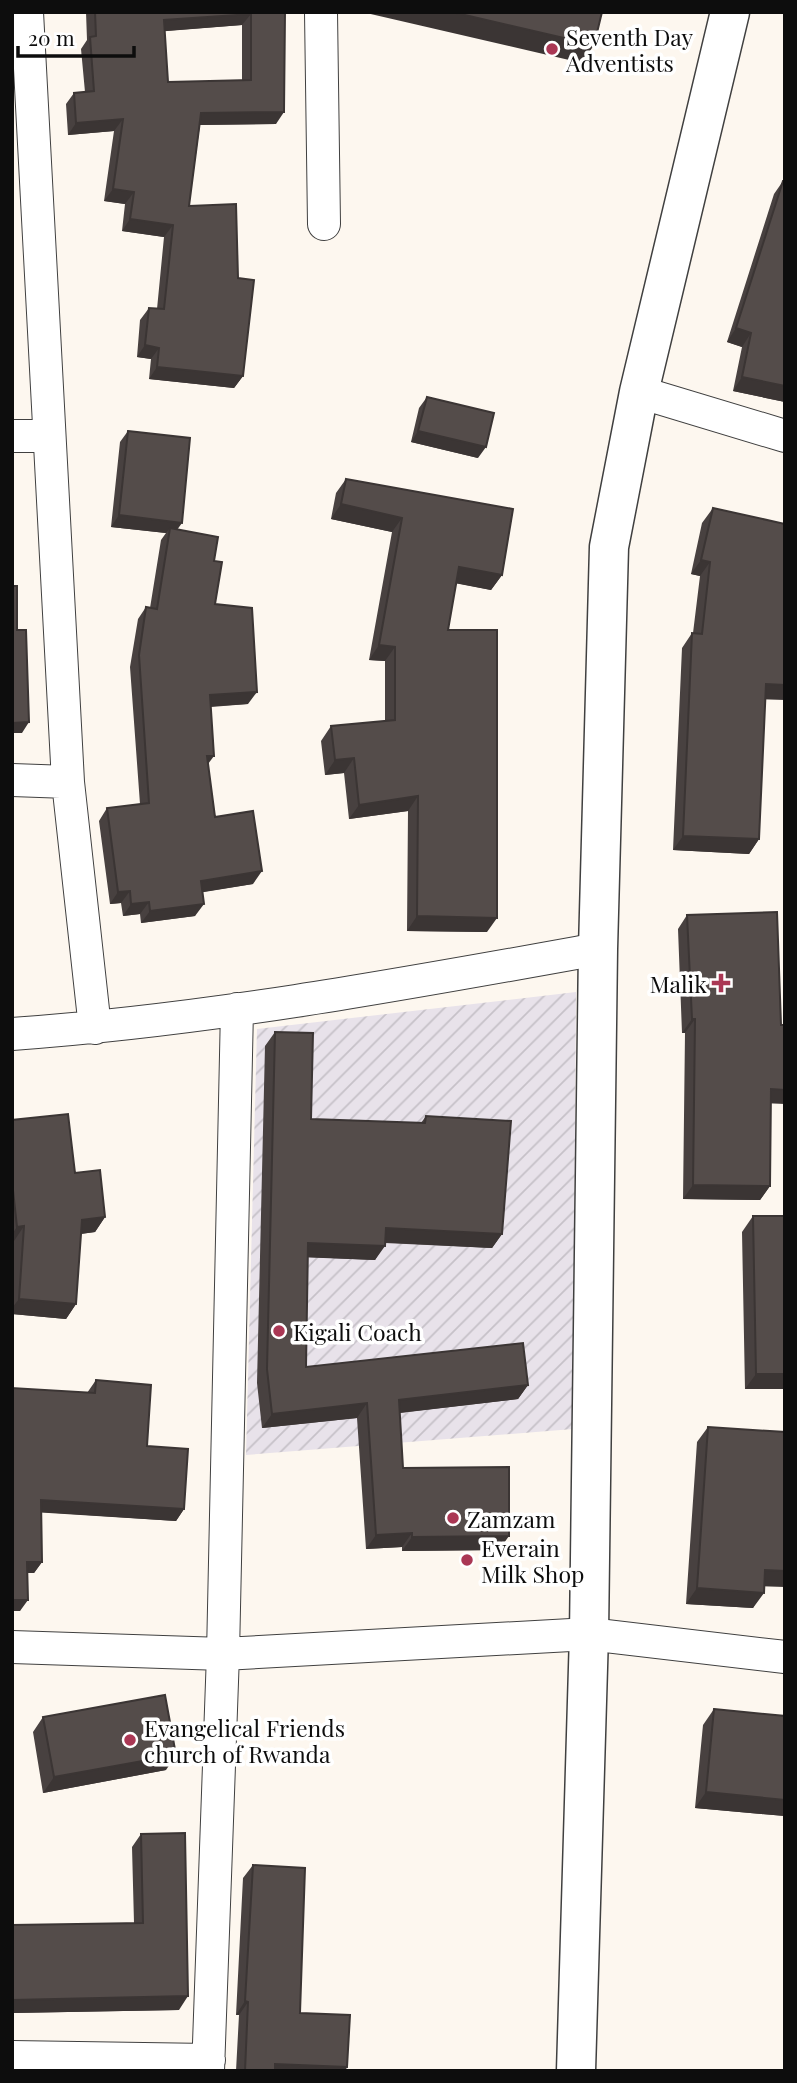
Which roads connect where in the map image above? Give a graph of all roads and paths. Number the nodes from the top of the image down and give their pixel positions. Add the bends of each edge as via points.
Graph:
1 (27, 12) edge
2 (321, 12) edge
3 (730, 12) edge
4 (21, 88) edge
5 (324, 224) dead end
6 (639, 392) junction
7 (12, 436) edge
8 (49, 436) junction
9 (785, 436) edge
10 (12, 779) edge
11 (68, 782) junction
12 (598, 949) junction
13 (237, 1010) junction
14 (95, 1028) junction
15 (12, 1034) edge
16 (589, 1634) junction
17 (12, 1647) edge
18 (223, 1654) junction
19 (785, 1657) edge
20 (12, 2057) edge
21 (209, 2066) edge
22 (576, 2071) edge

1 - 4 street
2 - 5 street
3 - 6 street
4 - 8 street
6 - 9 street
6 - 12 street via 609,547
7 - 8 street
8 - 11 street
10 - 11 street
11 - 14 street
12 - 13 street
12 - 16 street
13 - 14 street
13 - 18 street
14 - 15 street
16 - 18 street
16 - 19 street
16 - 22 street
17 - 18 street
18 - 21 street
20 - 21 street

